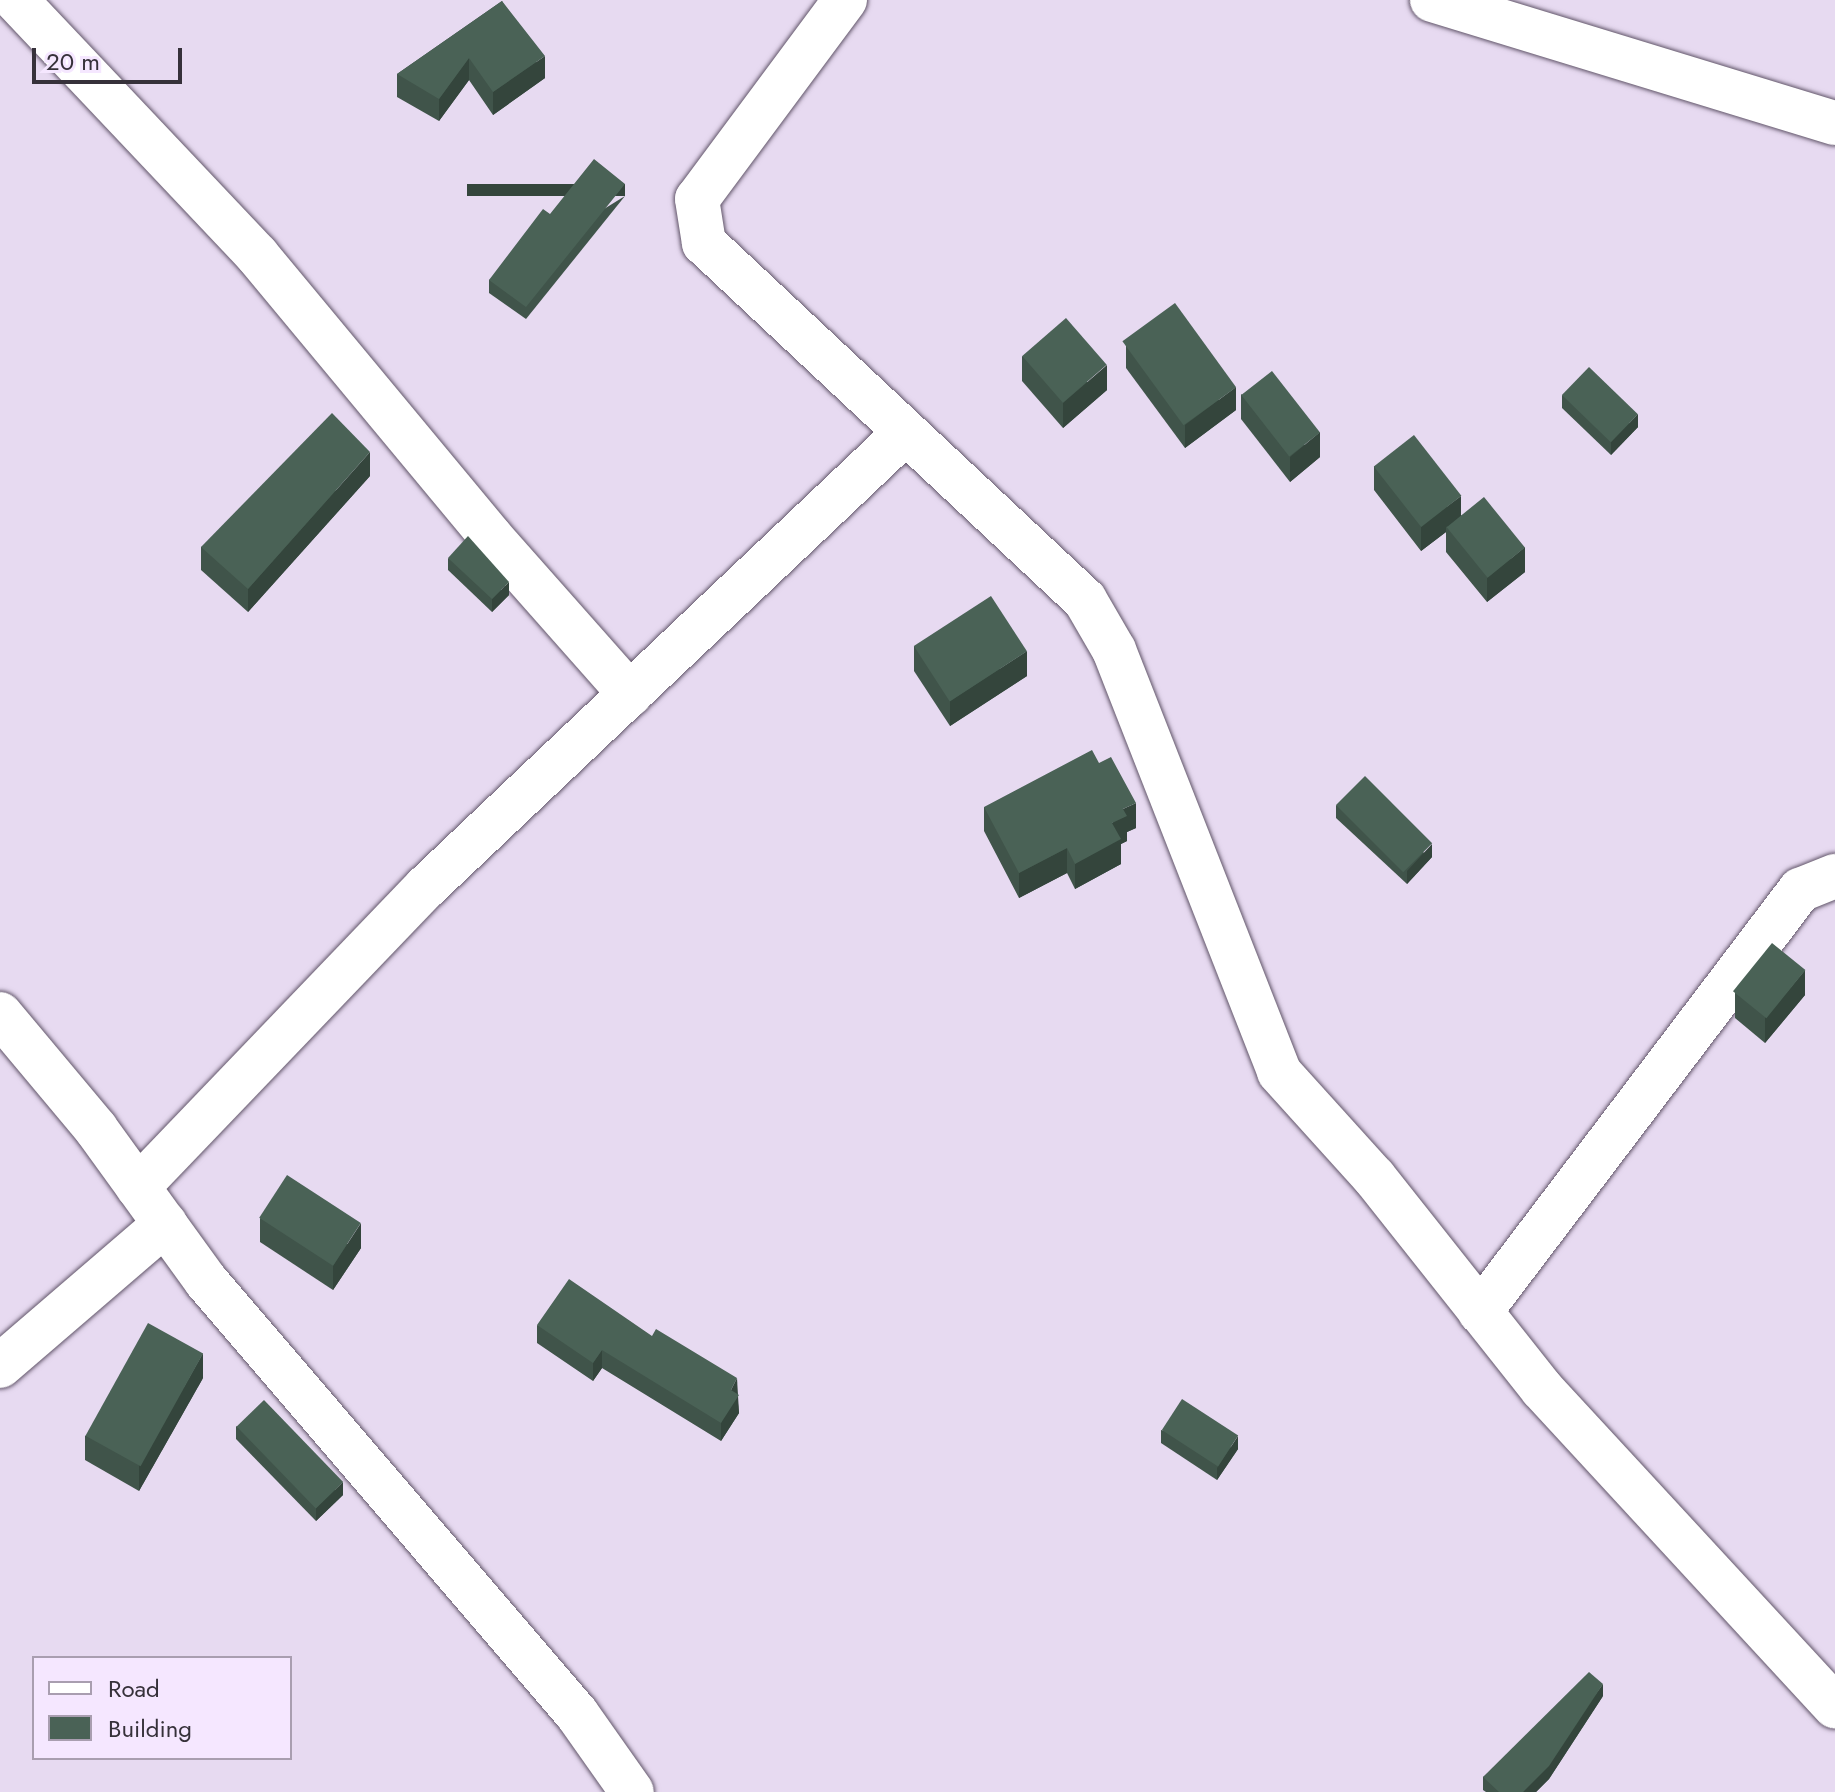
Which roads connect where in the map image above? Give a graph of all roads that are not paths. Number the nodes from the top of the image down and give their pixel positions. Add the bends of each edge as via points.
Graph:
1 (845, 0) edge
2 (1432, 0) edge
3 (19, 1) edge
4 (1835, 123) edge
5 (905, 433) junction
6 (630, 694) junction
7 (1835, 876) edge
8 (0, 1014) edge
9 (138, 1187) junction
10 (165, 1224) junction
11 (1480, 1312) junction
12 (0, 1366) edge
13 (1835, 1707) edge
14 (632, 1792) edge

1 - 5 street via 707,182 697,199 697,219 704,243
2 - 4 street
3 - 6 street via 257,255 491,537
5 - 6 street
5 - 11 street via 1085,600 1114,650 1279,1072 1374,1177
6 - 9 street via 426,887
7 - 11 street via 1800,890
8 - 9 street
9 - 10 street
10 - 12 street
10 - 14 street via 206,1281 577,1714
11 - 13 street via 1542,1389

